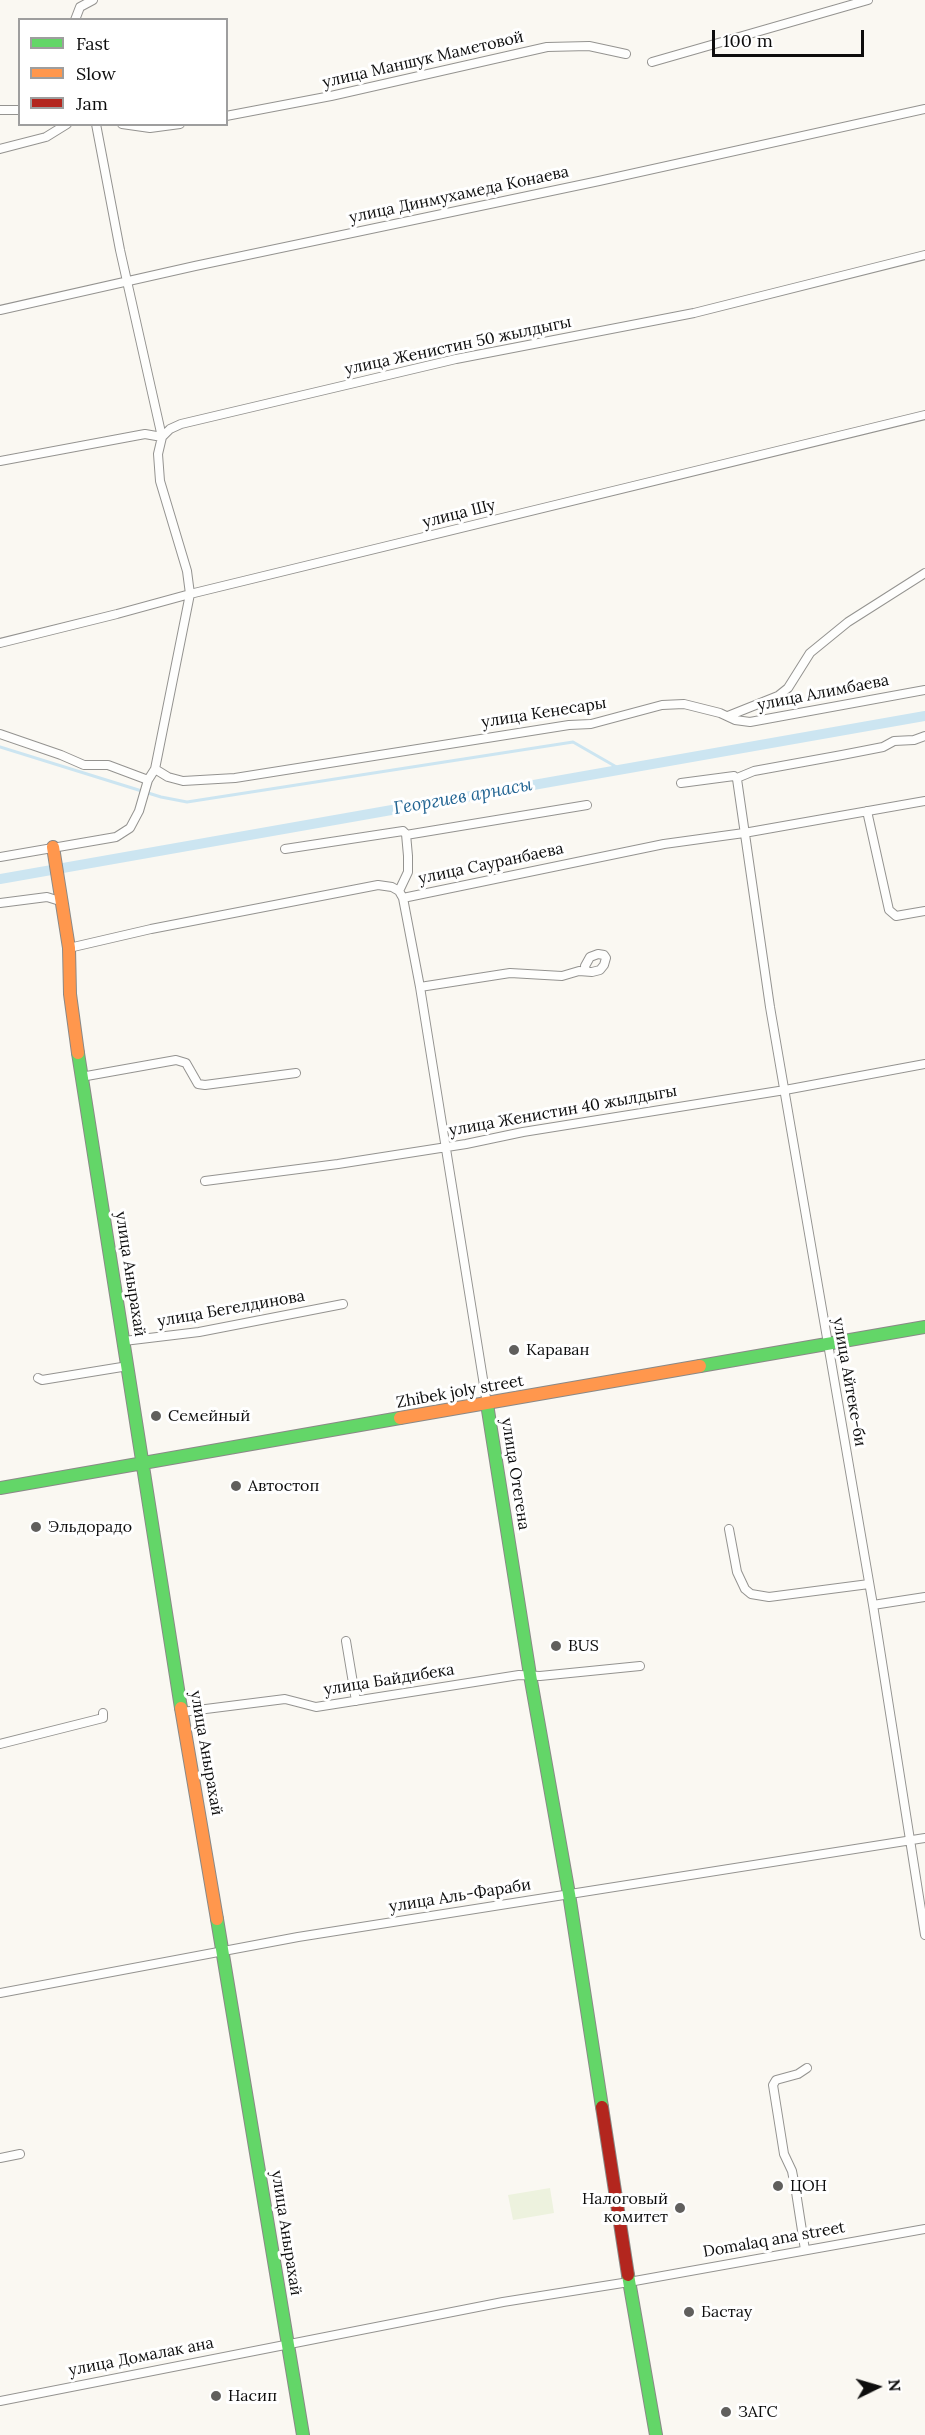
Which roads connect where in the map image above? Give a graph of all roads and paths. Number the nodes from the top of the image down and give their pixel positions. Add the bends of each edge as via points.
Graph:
1 (93, 0) edge
2 (868, 0) edge
3 (76, 18) edge
4 (626, 54) dead end
5 (652, 62) dead end
6 (925, 109) edge
7 (0, 110) edge
8 (18, 110) edge
9 (228, 117) edge
10 (64, 126) edge
11 (97, 126) edge
12 (136, 126) edge
13 (165, 126) edge
14 (0, 148) edge
15 (925, 255) edge
16 (128, 282) junction
17 (0, 310) edge
18 (925, 415) edge
19 (162, 437) junction
20 (0, 461) edge
21 (925, 573) edge
22 (190, 594) junction
23 (0, 643) edge
24 (925, 690) edge
25 (728, 716) junction
26 (0, 734) edge
27 (925, 736) edge
28 (155, 769) junction
29 (737, 778) junction
30 (148, 780) junction
31 (681, 783) dead end
32 (925, 801) edge
33 (587, 805) dead end
34 (867, 811) junction
35 (744, 833) junction
36 (406, 835) junction
37 (53, 847) junction
38 (285, 849) dead end
39 (0, 857) edge
40 (401, 895) junction
41 (62, 898) junction
42 (0, 903) edge
43 (925, 910) edge
44 (69, 948) junction
45 (586, 971) dead end
46 (420, 987) junction
47 (925, 1064) edge
48 (296, 1073) dead end
49 (81, 1077) junction
50 (785, 1090) junction
51 (446, 1147) junction
52 (205, 1181) dead end
53 (343, 1304) dead end
54 (925, 1327) edge
55 (124, 1341) junction
56 (827, 1344) junction
57 (128, 1366) junction
58 (38, 1378) dead end
59 (488, 1404) junction
60 (144, 1464) junction
61 (0, 1488) edge
62 (729, 1529) dead end
63 (868, 1584) junction
64 (925, 1597) edge
65 (873, 1605) junction
66 (345, 1641) dead end
67 (640, 1666) dead end
68 (530, 1675) junction
69 (356, 1701) junction
70 (182, 1712) junction
71 (103, 1713) dead end
72 (0, 1744) edge
73 (925, 1838) edge
74 (909, 1840) junction
75 (569, 1894) junction
76 (925, 1935) edge
77 (223, 1951) junction
78 (0, 1993) edge
79 (807, 2068) dead end
80 (20, 2154) dead end
81 (0, 2157) edge
82 (925, 2229) edge
83 (805, 2250) junction
84 (629, 2282) junction
85 (288, 2343) junction
86 (0, 2401) edge
87 (303, 2435) edge
88 (656, 2435) edge

1 - 3 street via 80,7
2 - 5 street
4 - 9 street, улица Маншук Маметовой via 589,46 548,47
6 - 16 street, улица Динмухамеда Конаева
7 - 8 street
10 - 14 street via 46,137
11 - 16 street
12 - 13 street
15 - 19 street, улица Женистин 50 жылдыгы via 694,313 456,359 204,418 170,429
16 - 17 street, улица Динмухамеда Конаева
16 - 19 street
18 - 22 street, улица Шу
19 - 20 street, улица Женистин 50 жылдыгы via 146,434
19 - 22 street via 158,468
21 - 25 street via 848,622 810,653 788,688 778,696
22 - 23 street, улица Шу
22 - 28 street
24 - 25 street, улица Алимбаева via 750,722
25 - 28 street, улица Кенесары via 684,704 662,705 591,724 235,778 183,781
26 - 30 street via 84,765 108,765
27 - 29 street via 754,771
28 - 30 street
29 - 31 street
29 - 35 street, улица Айтеке-би
30 - 37 street via 130,828 116,837
32 - 34 street, улица Сауранбаева
33 - 36 street
34 - 35 street, улица Сауранбаева
34 - 43 street via 889,910 896,916
35 - 40 street, улица Сауранбаева
35 - 50 street, улица Айтеке-би
36 - 38 street via 403,831
36 - 40 street via 408,872
37 - 39 street
37 - 41 main road, улица Анырахай
40 - 44 street, улица Сауранбаева via 392,887 378,885
40 - 46 street, улица Отегена
41 - 42 street
41 - 44 main road, улица Анырахай
44 - 49 main road, улица Анырахай via 70,994
45 - 46 street via 562,975 510,973
46 - 51 street, улица Отегена
47 - 50 street, улица Женистин 40 жылдыгы
48 - 49 street via 205,1085 198,1084 186,1063 176,1060
49 - 55 main road, улица Анырахай
50 - 51 street, улица Женистин 40 жылдыгы
50 - 56 street, улица Айтеке-би
51 - 52 street, улица Женистин 40 жылдыгы
51 - 59 street, улица Отегена
53 - 55 street, улица Бегелдинова via 199,1332
54 - 56 main road, Zhibek joly street
55 - 57 main road, улица Анырахай
56 - 59 main road, Zhibek joly street
56 - 63 street, улица Айтеке-би
57 - 58 street
57 - 60 main road, улица Анырахай
59 - 60 main road, Zhibek joly street
59 - 68 main road, улица Отегена
60 - 61 main road, Zhibek joly street
60 - 70 main road, улица Анырахай
62 - 63 street via 737,1572 751,1594 778,1597
63 - 65 street, улица Айтеке-би
64 - 65 street
65 - 74 street, улица Айтеке-би
66 - 69 street
67 - 68 street, улица Байдибека
68 - 69 street, улица Байдибека
68 - 75 main road, улица Отегена
69 - 70 street, улица Байдибека via 316,1707 285,1699
70 - 77 main road, улица Анырахай
71 - 72 street via 104,1718
73 - 74 street, улица Аль-Фараби
74 - 75 street, улица Аль-Фараби
74 - 76 street, улица Айтеке-би
75 - 77 street, улица Аль-Фараби
75 - 84 main road, улица Отегена
77 - 78 street, улица Аль-Фараби
77 - 85 main road, улица Анырахай
79 - 83 street via 772,2085
80 - 81 street
82 - 83 street, Domalaq ana street
83 - 84 street, Domalaq ana street
84 - 85 street, Domalaq ana street
84 - 88 main road, улица Отегена
85 - 86 street, улица Домалак ана
85 - 87 main road, улица Анырахай

